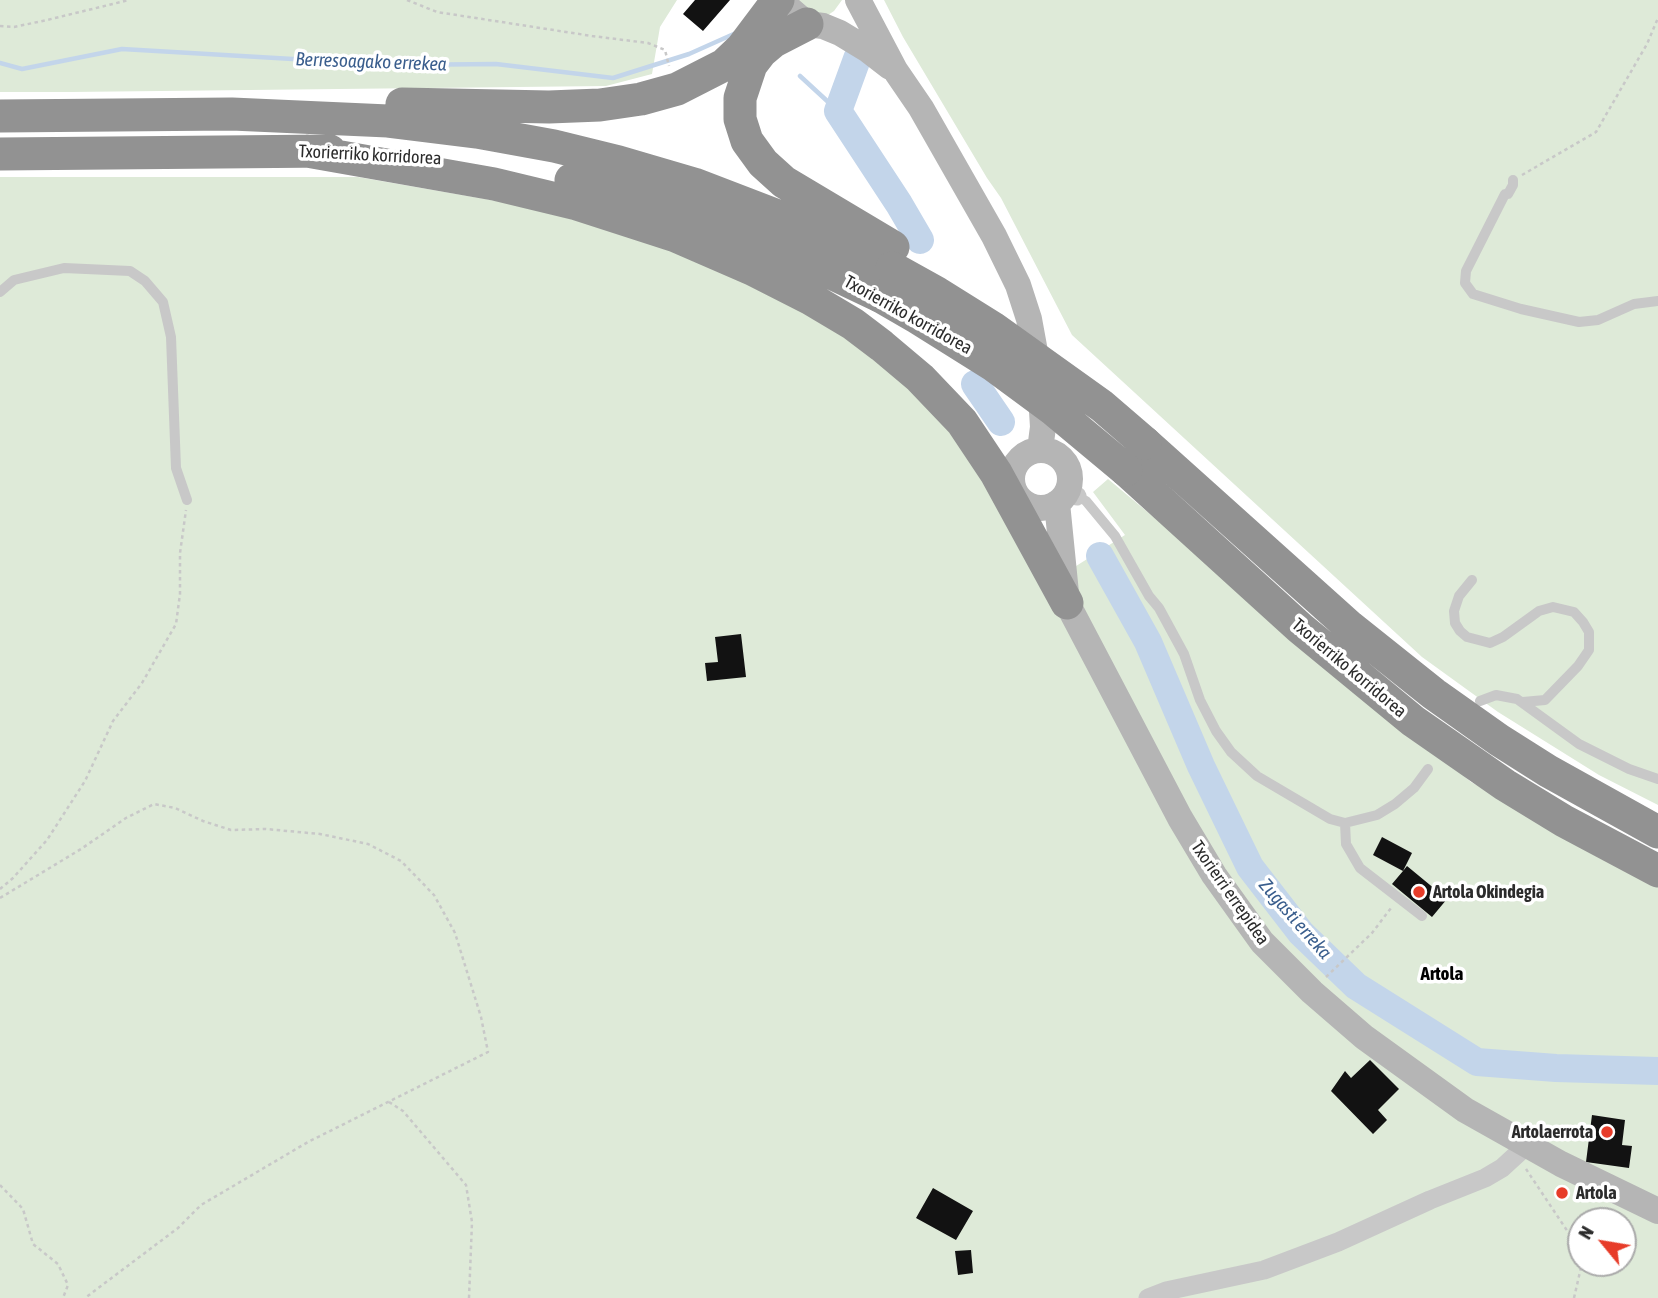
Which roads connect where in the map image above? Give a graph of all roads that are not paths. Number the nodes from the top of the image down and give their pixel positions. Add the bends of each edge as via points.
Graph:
1 (778, 0) edge
2 (851, 0) edge
3 (858, 0) edge
4 (806, 17) edge
5 (895, 70) junction
6 (232, 114) junction
7 (0, 116) edge
8 (307, 151) junction
9 (0, 154) edge
10 (1513, 180) road end
11 (891, 272) junction
12 (0, 292) edge
13 (1658, 301) edge
14 (973, 435) junction
15 (1040, 450) junction
16 (1014, 471) junction
17 (1067, 497) junction
18 (187, 500) road end
19 (1030, 506) junction
20 (1049, 569) junction
21 (1472, 580) dead end
22 (1067, 603) junction
23 (1480, 701) dead end
24 (1523, 702) junction
25 (1428, 769) dead end
26 (1658, 779) edge
27 (1345, 823) junction
28 (1658, 832) edge
29 (1658, 871) edge
30 (1422, 916) dead end
31 (1518, 1146) junction
32 (1658, 1211) edge
33 (1148, 1298) edge

1 - 6 highway via 724,65 677,89 641,99 600,105 383,104
2 - 4 main road via 840,18
3 - 5 main road
4 - 5 main road via 840,33
4 - 11 highway via 751,65 740,98 747,141 763,163
5 - 15 main road via 975,200 1018,285 1040,379
6 - 7 highway, Txorierriko korridorea
6 - 11 highway, Txorierriko korridorea via 399,122 554,146 715,191 793,222
8 - 9 highway, Txorierriko korridorea
8 - 11 highway, Txorierriko korridorea via 417,155 578,182 722,225 800,258
8 - 14 highway via 547,196 724,256 853,324 909,368
10 - 13 lane via 1466,271 1465,283 1474,295 1579,322
11 - 28 highway, Txorierriko korridorea, bridge via 1010,322 1074,373 1102,406 1340,619 1434,694 1520,754
11 - 29 highway, Txorierriko korridorea, bridge via 918,318 1054,410 1300,628 1413,721 1505,785
12 - 18 lane via 14,280 64,268 130,271 145,281 163,302 171,337 176,468
14 - 16 highway
14 - 20 highway
15 - 16 main road via 1024,456
15 - 17 main road via 1065,463 1070,472
16 - 19 main road via 1014,488
17 - 19 main road via 1044,508
17 - 22 main road
17 - 27 lane via 1086,501 1115,537 1184,654 1205,711 1231,751 1279,791
19 - 20 main road
20 - 22 highway
21 - 24 lane via 1454,611 1455,623 1468,637 1490,643 1553,607 1574,612 1589,632 1589,650 1578,666 1545,700
22 - 31 main road, Txorierri errepidea via 1180,818 1262,942 1364,1037
23 - 24 lane via 1506,695
24 - 26 lane via 1579,744
25 - 27 lane via 1395,804 1377,815
27 - 30 lane via 1346,844 1360,868
31 - 32 main road, Txorierri errepidea
31 - 33 street via 1502,1168 1485,1178 1303,1256

